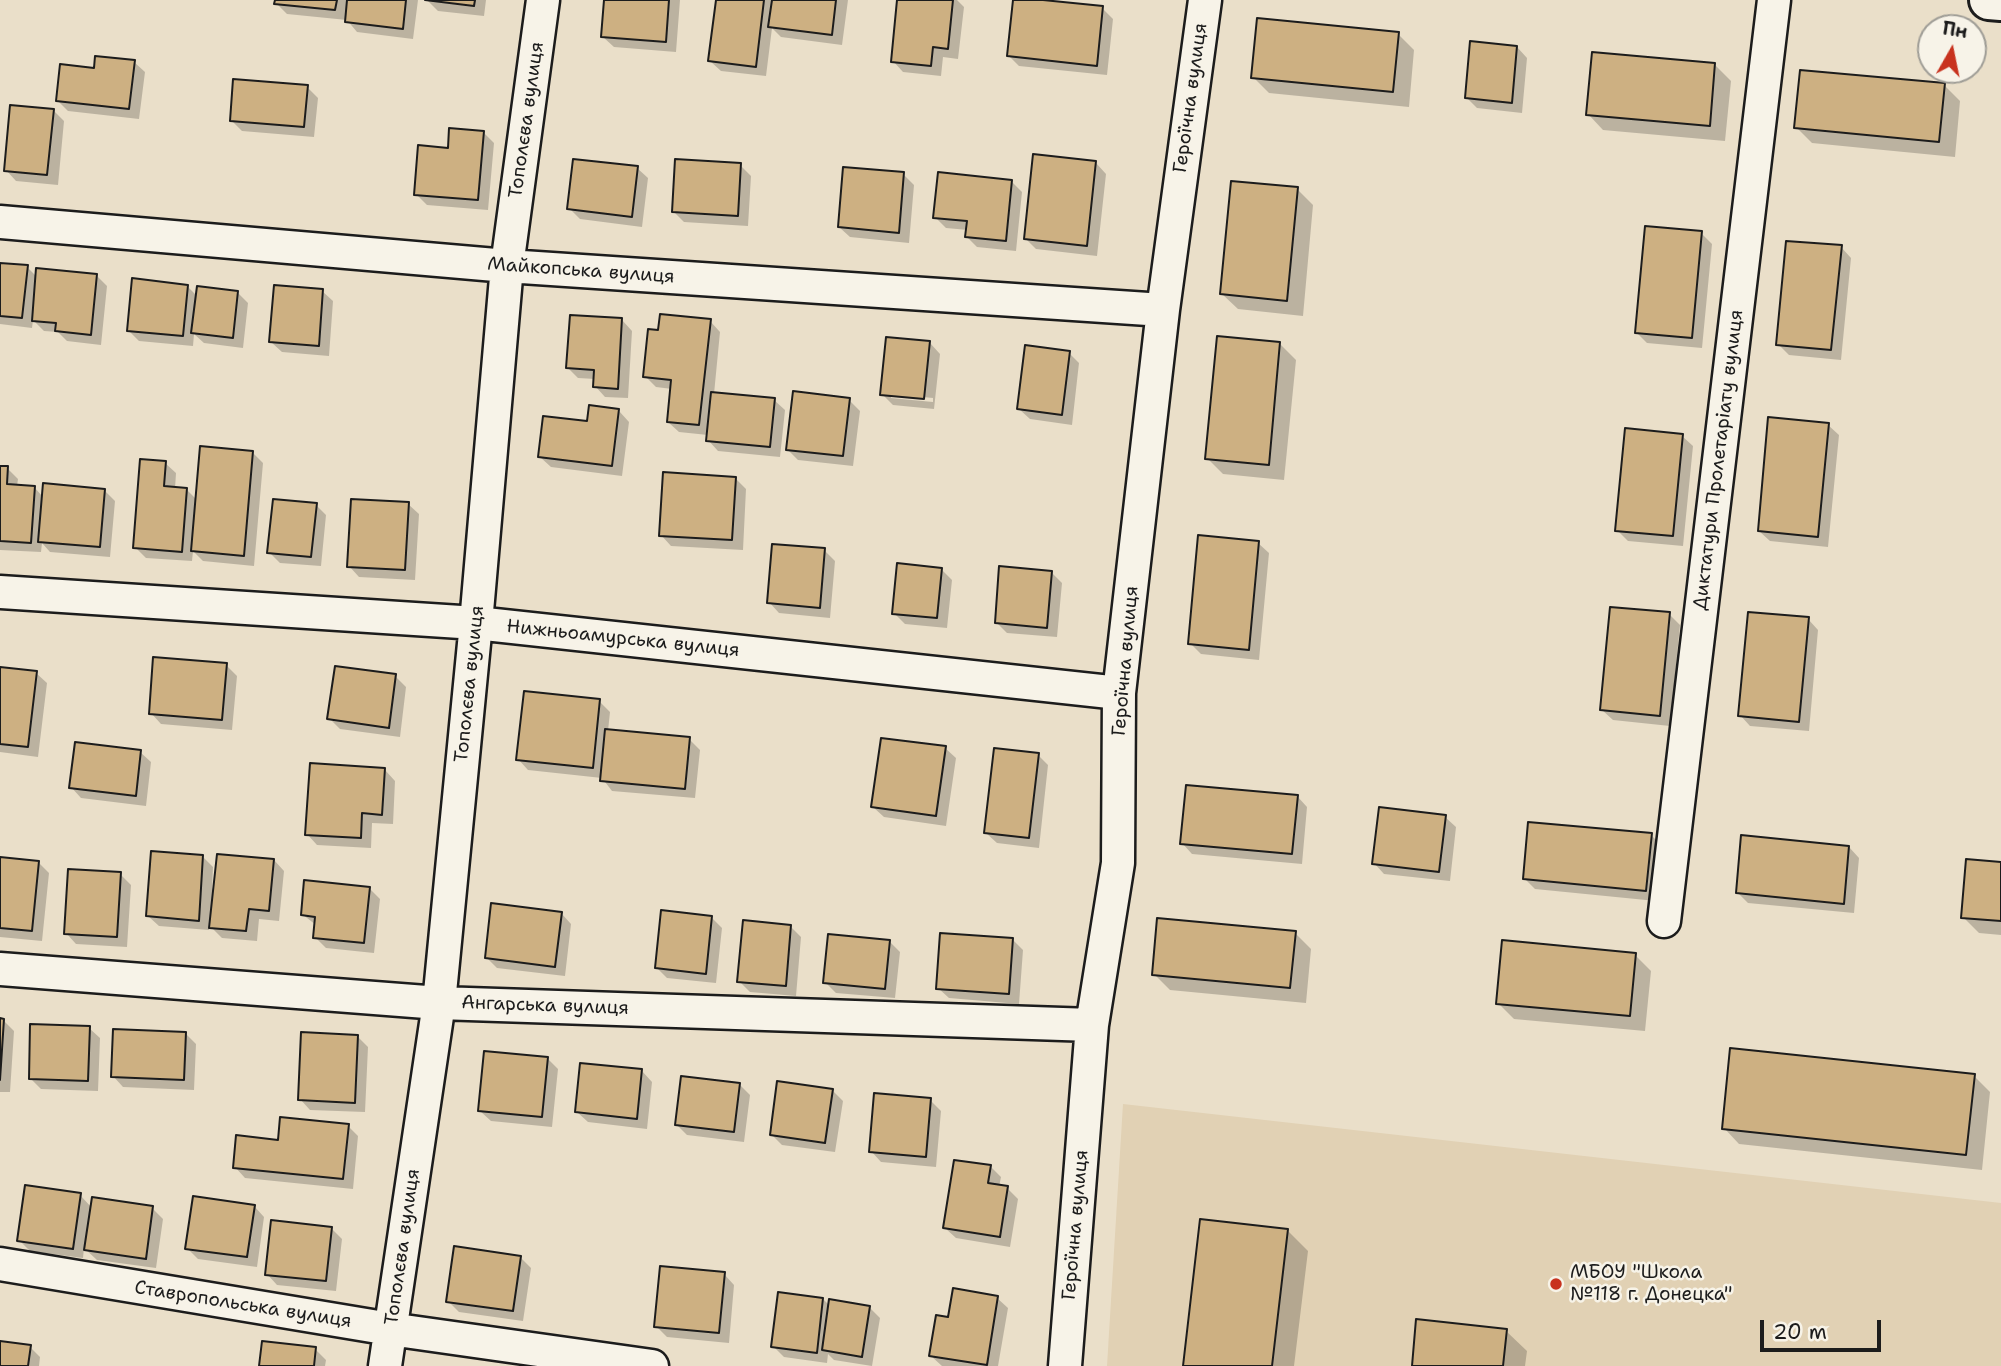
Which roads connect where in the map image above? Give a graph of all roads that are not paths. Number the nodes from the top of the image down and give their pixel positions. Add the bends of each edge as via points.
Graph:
1 (542, 0) edge
2 (1205, 0) edge
3 (1774, 0) edge
4 (1989, 0) edge
5 (2001, 1) edge
6 (0, 222) edge
7 (507, 266) junction
8 (1163, 310) junction
9 (0, 592) edge
10 (476, 623) junction
11 (1119, 693) junction
12 (1664, 920) dead end
13 (0, 969) edge
14 (439, 1003) junction
15 (1092, 1025) junction
16 (0, 1264) edge
17 (390, 1329) junction
18 (385, 1366) edge
19 (652, 1366) edge
20 (1065, 1366) edge

1 - 7 street, Тополєва вулиця
2 - 8 street, Героїчна вулиця
3 - 12 street, Диктатури Пролетаріату вулиця
4 - 5 main road
6 - 7 street, Майкопська вулиця
7 - 8 street, Майкопська вулиця
7 - 10 street, Тополєва вулиця
8 - 11 street, Героїчна вулиця
9 - 10 street, Нижньоамурська вулиця
10 - 11 street, Нижньоамурська вулиця
10 - 14 street, Тополєва вулиця
11 - 15 street, Героїчна вулиця via 1118,863
13 - 14 street, Ангарська вулиця
14 - 15 street, Ангарська вулиця
14 - 17 street, Тополєва вулиця
15 - 20 street, Героїчна вулиця
16 - 17 street, Ставропольська вулиця
17 - 18 street, Тополєва вулиця
17 - 19 street, Ставропольська вулиця

